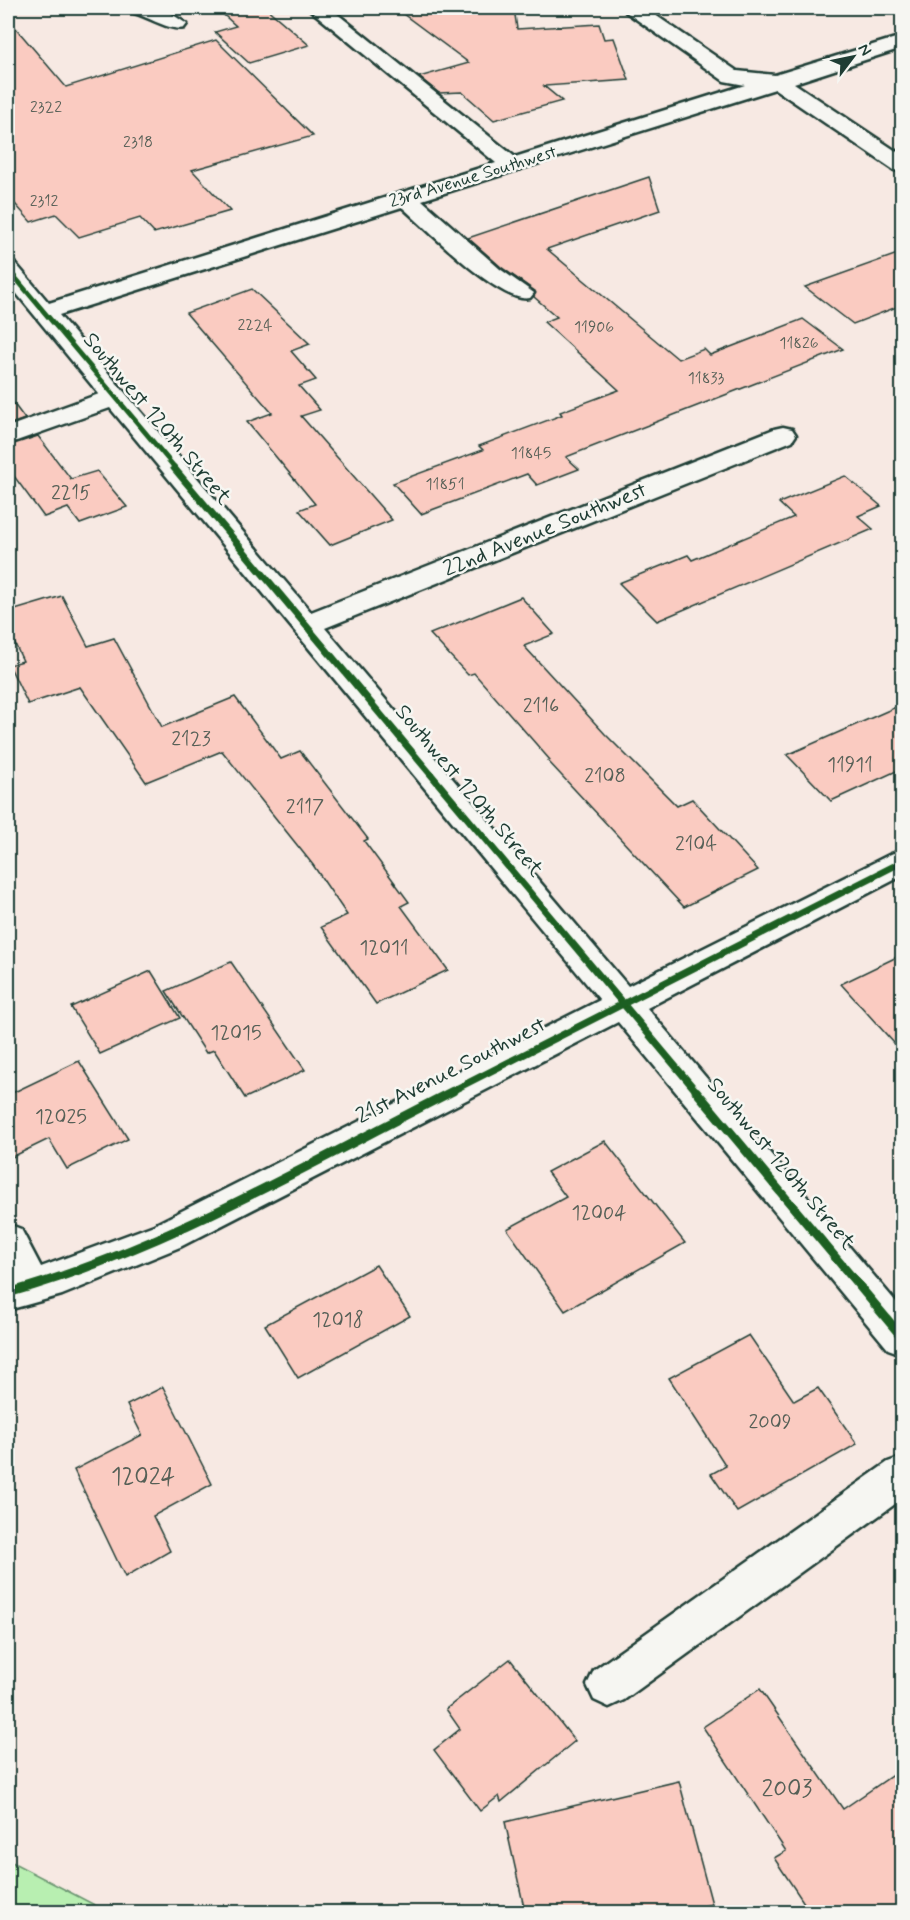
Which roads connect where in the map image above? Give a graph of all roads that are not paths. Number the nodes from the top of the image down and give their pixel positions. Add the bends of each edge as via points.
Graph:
1 (138, 8) edge
2 (318, 8) edge
3 (633, 8) edge
4 (177, 24) dead end
5 (903, 42) edge
6 (779, 82) junction
7 (512, 165) junction
8 (903, 165) edge
9 (406, 198) junction
10 (8, 269) edge
11 (522, 293) dead end
12 (44, 312) junction
13 (116, 397) junction
14 (783, 435) dead end
15 (8, 436) edge
16 (307, 624) junction
17 (903, 862) edge
18 (622, 1003) junction
19 (8, 1240) edge
20 (20, 1290) edge
21 (903, 1337) edge
22 (903, 1476) edge
23 (609, 1685) dead end

1 - 4 street
2 - 7 street
3 - 6 street via 731,77
5 - 6 street, 23rd Avenue Southwest
6 - 7 street, 23rd Avenue Southwest
6 - 8 street
7 - 9 street, 23rd Avenue Southwest
9 - 11 street via 492,274
9 - 12 street, 23rd Avenue Southwest
10 - 12 street, Southwest 120th Street
12 - 13 street, Southwest 120th Street
13 - 15 street
13 - 16 street, Southwest 120th Street
14 - 16 street, 22nd Avenue Southwest
16 - 18 street, Southwest 120th Street
17 - 18 street, 21st Avenue Southwest
18 - 20 street, 21st Avenue Southwest via 167,1236 62,1278
18 - 21 street, Southwest 120th Street
19 - 20 street
22 - 23 street

